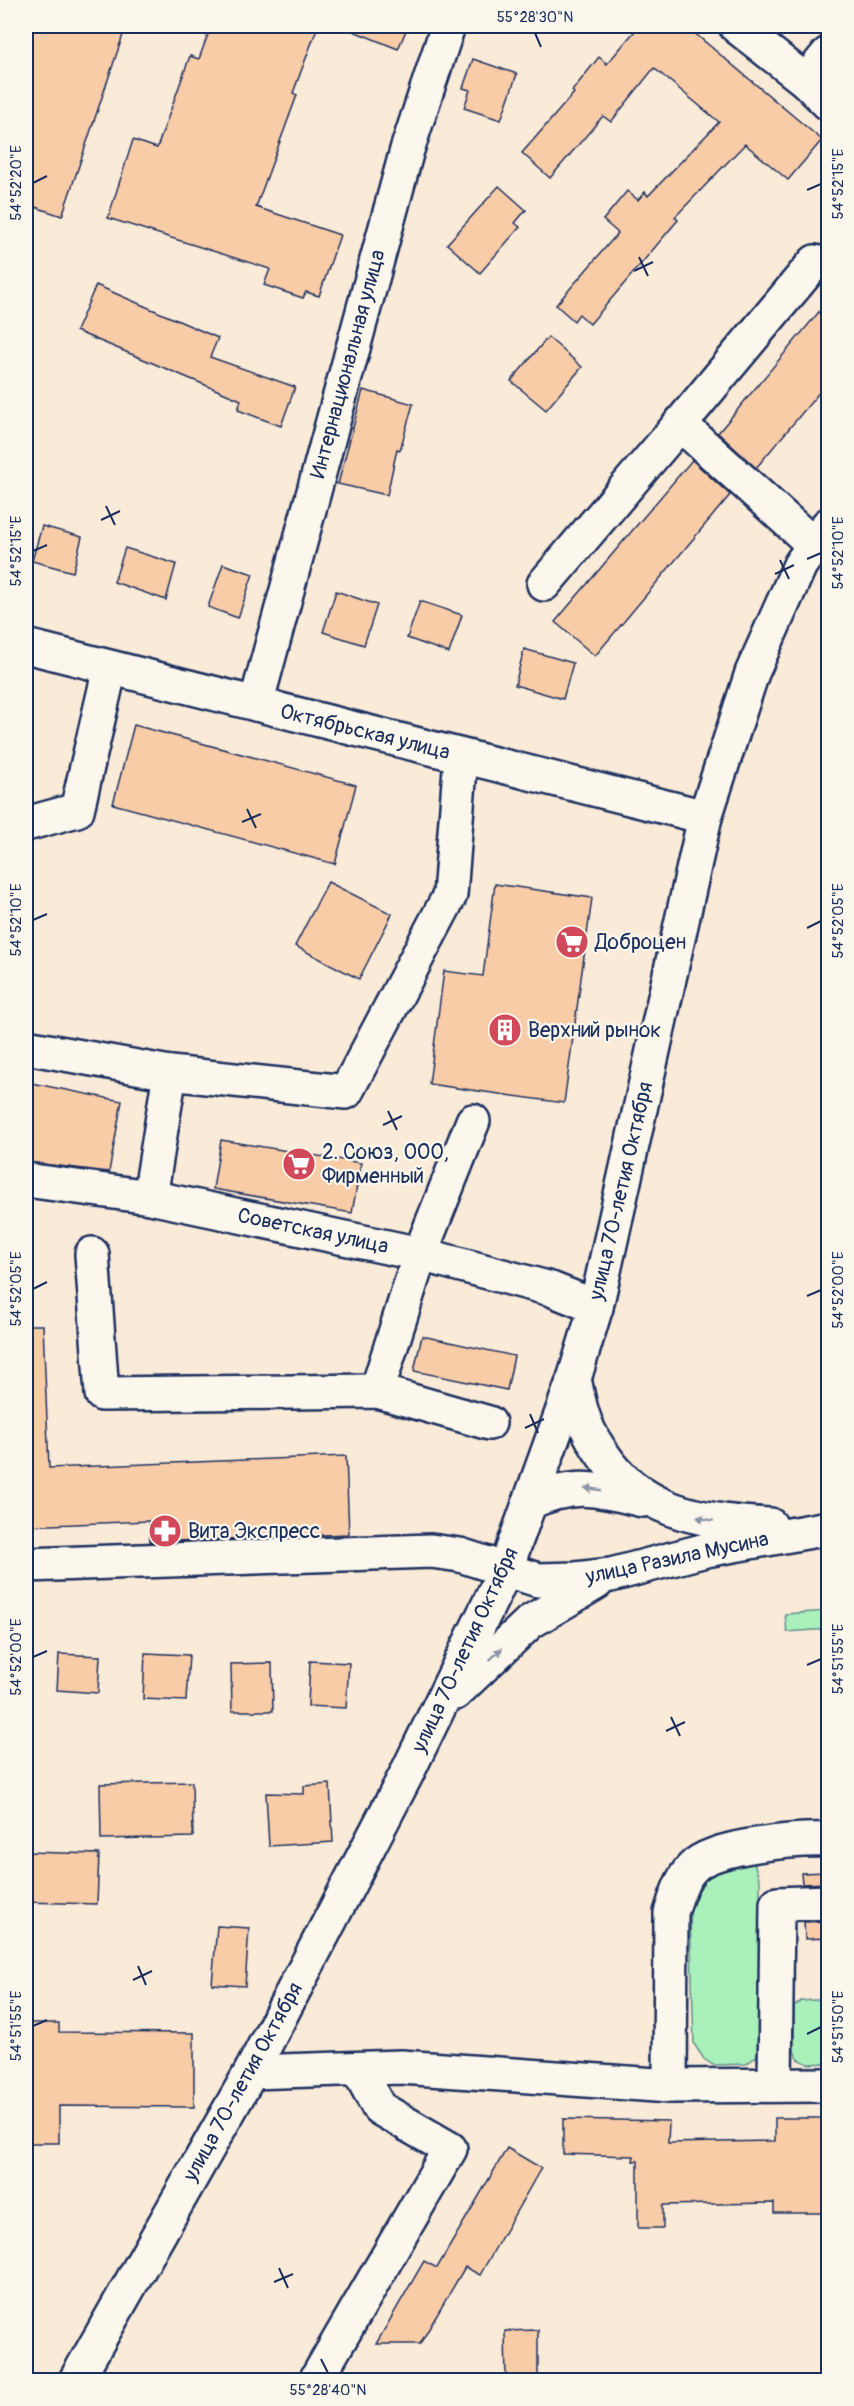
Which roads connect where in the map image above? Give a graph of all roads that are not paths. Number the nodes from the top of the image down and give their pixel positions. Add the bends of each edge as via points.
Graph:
1 (448, 26) edge
2 (736, 26) edge
3 (828, 54) edge
4 (806, 81) junction
5 (828, 103) edge
6 (814, 262) dead end
7 (680, 424) junction
8 (821, 535) edge
9 (544, 584) dead end
10 (26, 646) edge
11 (110, 668) junction
12 (256, 705) junction
13 (461, 756) junction
14 (705, 817) junction
15 (26, 824) edge
16 (26, 1047) edge
17 (170, 1073) junction
18 (473, 1121) dead end
19 (26, 1180) edge
20 (150, 1197) junction
21 (92, 1254) dead end
22 (420, 1254) junction
23 (596, 1307) junction
24 (574, 1379) junction
25 (377, 1392) junction
26 (489, 1423) dead end
27 (530, 1502) junction
28 (650, 1502) junction
29 (827, 1528) edge
30 (26, 1565) edge
31 (505, 1571) junction
32 (611, 1575) junction
33 (438, 1709) junction
34 (828, 1840) edge
35 (828, 1902) edge
36 (358, 2068) junction
37 (251, 2072) junction
38 (776, 2085) junction
39 (828, 2085) edge
40 (670, 2086) junction
41 (76, 2380) edge
42 (316, 2380) edge

1 - 12 main road, Интернациональная улица via 407,150
2 - 4 main road
3 - 4 main road
4 - 5 main road
6 - 7 main road
7 - 8 main road
7 - 9 main road
8 - 14 main road, улица 70-летия Октября via 800,565 752,673
10 - 11 main road, Октябрьская улица
11 - 12 main road, Октябрьская улица
11 - 15 main road via 76,810
12 - 13 main road, Октябрьская улица
13 - 14 main road, Октябрьская улица
13 - 17 main road via 450,894 346,1092
14 - 23 main road, улица 70-летия Октября
16 - 17 main road
17 - 20 main road
18 - 22 main road
19 - 20 main road, Советская улица
20 - 22 main road, Советская улица
21 - 25 main road via 102,1394
22 - 23 main road, Советская улица via 551,1289
22 - 25 main road
23 - 24 main road, улица 70-летия Октября
24 - 27 main road, улица 70-летия Октября
24 - 28 main road via 584,1421 600,1452 621,1478
25 - 26 main road
28 -> 27 main road via 590,1488 558,1490
27 - 31 main road, улица 70-летия Октября
29 -> 28 main road via 723,1522
29 - 32 main road, улица Разила Мусина via 706,1550
30 - 31 main road, улица Разила Мусина via 431,1551 460,1555
31 - 32 main road, улица Разила Мусина via 538,1580
31 - 33 main road, улица 70-летия Октября
33 -> 32 main road via 530,1622 565,1598
33 - 37 main road, улица 70-летия Октября
34 - 40 main road via 729,1849 693,1866 678,1890 671,1913
35 - 38 main road via 777,1904
36 - 37 main road
36 - 40 main road via 401,2067
36 - 42 main road via 379,2108 450,2149
37 - 41 main road, улица 70-летия Октября
38 - 39 main road
38 - 40 main road

